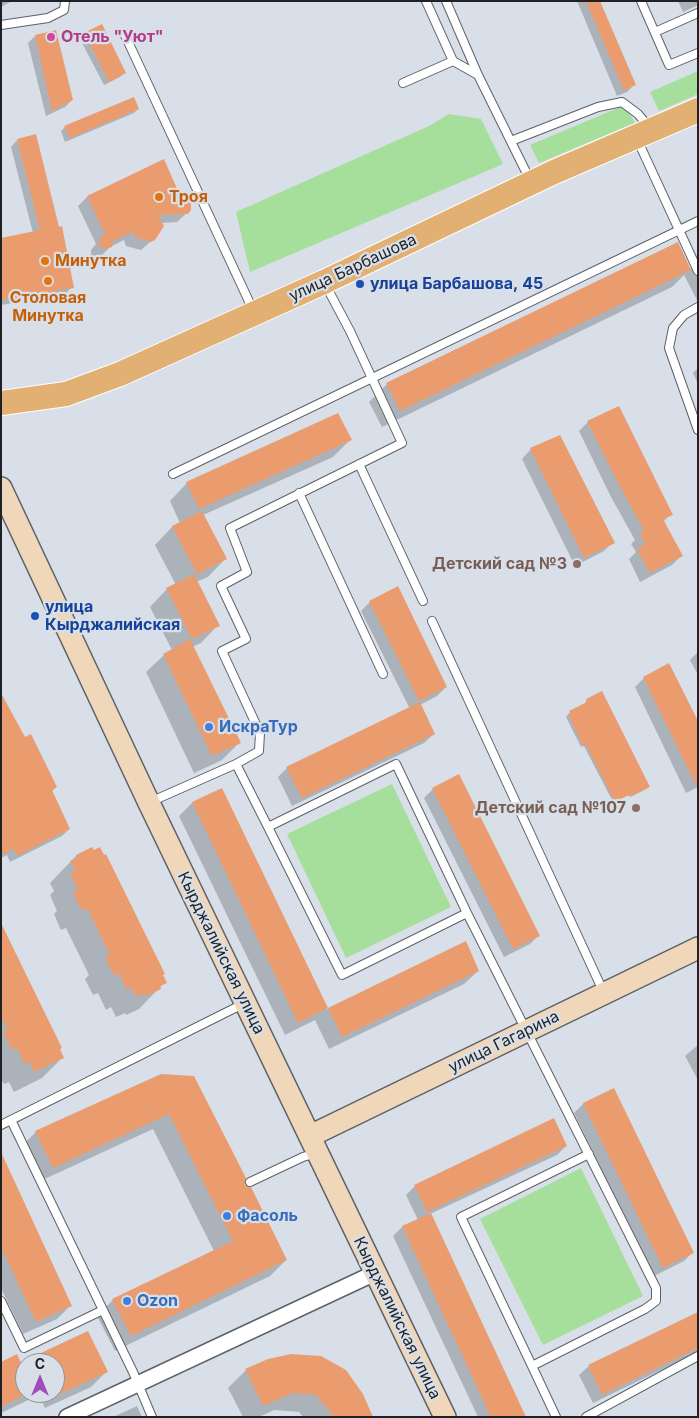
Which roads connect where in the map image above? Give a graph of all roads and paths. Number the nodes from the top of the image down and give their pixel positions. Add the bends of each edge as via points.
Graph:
1 (65, 1) edge
2 (426, 1) edge
3 (446, 1) edge
4 (641, 1) edge
5 (698, 14) edge
6 (1, 25) edge
7 (655, 32) junction
8 (124, 33) dead end
9 (698, 53) edge
10 (453, 61) junction
11 (478, 75) junction
12 (403, 83) dead end
13 (698, 110) edge
14 (644, 134) junction
15 (511, 141) junction
16 (532, 184) junction
17 (698, 221) edge
18 (679, 230) junction
19 (698, 272) edge
20 (324, 282) junction
21 (698, 307) edge
22 (255, 314) junction
23 (371, 378) junction
24 (1, 403) edge
25 (698, 430) edge
26 (359, 464) junction
27 (173, 474) dead end
28 (1, 488) edge
29 (299, 494) junction
30 (423, 601) dead end
31 (432, 621) dead end
32 (383, 674) dead end
33 (236, 764) junction
34 (148, 803) junction
35 (268, 827) junction
36 (467, 913) junction
37 (698, 948) edge
38 (604, 994) junction
39 (246, 1002) junction
40 (527, 1031) junction
41 (11, 1120) junction
42 (1, 1125) edge
43 (314, 1144) junction
44 (589, 1154) junction
45 (250, 1182) dead end
46 (375, 1273) junction
47 (1, 1301) edge
48 (103, 1310) junction
49 (698, 1356) edge
50 (532, 1366) junction
51 (138, 1383) junction
52 (67, 1417) edge
53 (152, 1417) edge
54 (444, 1417) edge
55 (556, 1417) edge
56 (586, 1417) edge

1 - 6 lane via 64,10 48,18
2 - 10 lane
3 - 11 lane
4 - 7 lane
5 - 7 lane
7 - 9 lane via 669,65
8 - 22 lane
10 - 11 lane
10 - 12 lane
11 - 15 lane
13 - 14 main road, улица Барбашова
14 - 15 lane via 638,114 622,102 598,107
14 - 16 main road, улица Барбашова
14 - 18 lane
15 - 16 lane
16 - 20 main road, улица Барбашова
17 - 18 lane
18 - 19 lane
18 - 23 lane
20 - 22 main road, улица Барбашова
20 - 23 lane
21 - 25 lane via 684,315 673,328 669,348
22 - 24 main road, улица Барбашова via 120,374 66,394
23 - 26 lane via 402,443
23 - 27 lane
26 - 29 lane
26 - 30 lane
28 - 34 street, Кырджалийская улица
29 - 32 lane
29 - 33 lane via 230,528 247,572 221,586 246,639 222,651 260,733 259,751
31 - 38 lane
33 - 34 lane
33 - 35 lane
34 - 39 street, Кырджалийская улица
35 - 36 lane via 342,975
35 - 36 lane via 396,764
36 - 40 lane
37 - 38 street, улица Гагарина
38 - 40 street, улица Гагарина
39 - 41 lane
39 - 43 street, Кырджалийская улица
40 - 43 street, улица Гагарина
40 - 44 lane
41 - 42 lane
41 - 48 lane
43 - 45 lane via 303,1157
43 - 46 street, Кырджалийская улица
44 - 50 lane via 656,1288 656,1301 645,1310
44 - 50 lane via 461,1218
46 - 51 street
46 - 54 street, Кырджалийская улица
47 - 48 lane via 24,1348
48 - 51 lane
49 - 56 lane
50 - 55 lane
51 - 52 street
51 - 53 lane

